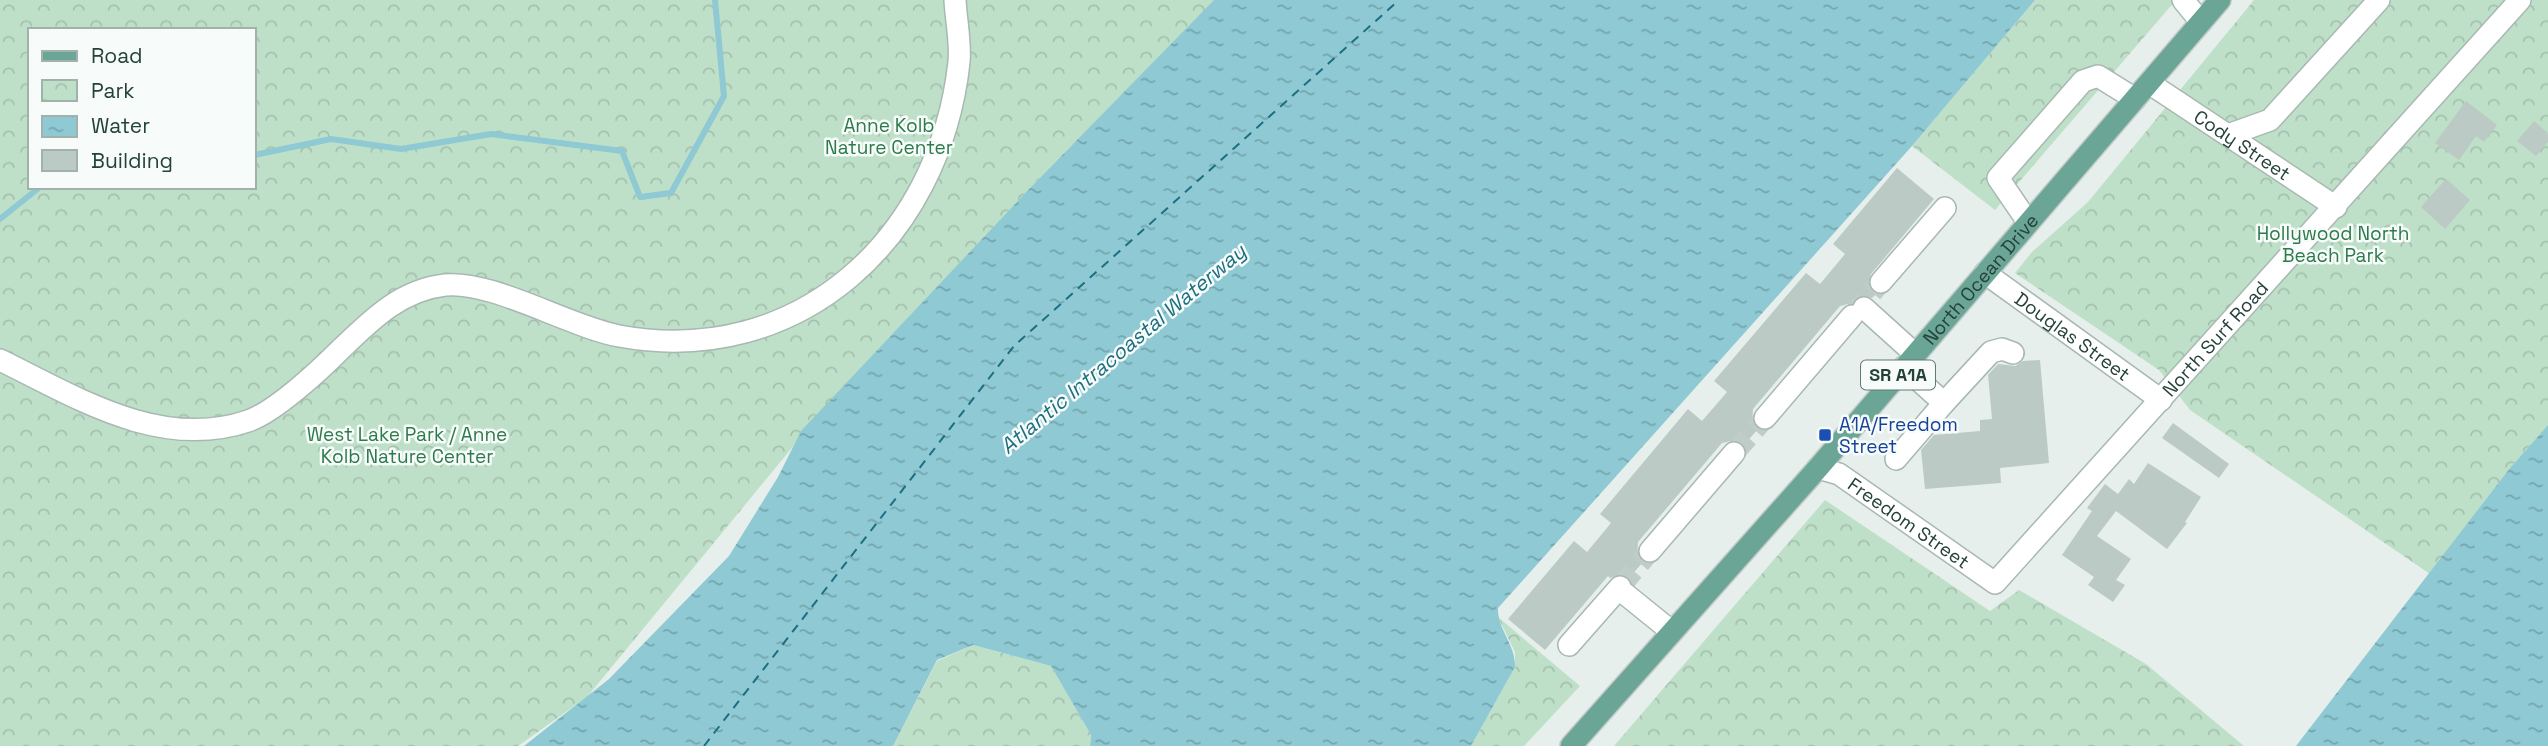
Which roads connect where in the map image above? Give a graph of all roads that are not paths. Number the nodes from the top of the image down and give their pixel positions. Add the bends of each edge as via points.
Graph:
1 (955, 0) edge
2 (2183, 0) edge
3 (2220, 0) edge
4 (2379, 0) edge
5 (2509, 3) edge
6 (2201, 22) junction
7 (2142, 91) junction
8 (2228, 135) junction
9 (2336, 207) junction
10 (1945, 208) dead end
11 (2028, 222) junction
12 (1985, 273) junction
13 (1881, 282) tunnel mouth
14 (2012, 353) dead end
15 (0, 360) edge
16 (1910, 360) junction
17 (2161, 400) junction
18 (1944, 403) junction
19 (1765, 418) tunnel mouth
20 (1734, 453) tunnel mouth
21 (1896, 459) dead end
22 (1818, 468) junction
23 (1650, 551) tunnel mouth
24 (1995, 583) joint
25 (1671, 631) junction
26 (1569, 645) dead end
27 (1571, 746) edge

1 - 15 street via 960,60 942,138 919,190 872,259 843,286 771,325 729,337 649,340 616,336 475,288 421,289 394,302 310,380 249,421 194,431 150,426
2 - 6 street
3 - 6 main road, North Ocean Drive / SR A1A
4 - 8 street via 2270,120
5 - 9 street, North Surf Road
6 - 7 main road, North Ocean Drive / SR A1A
7 - 8 street, Cody Street
7 - 11 main road, North Ocean Drive / SR A1A
7 - 11 street, Cody Street via 2098,76 2083,81 2015,158 1998,178
8 - 9 street, Cody Street
9 - 17 street, North Surf Road
10 - 13 street
11 - 12 main road, North Ocean Drive / SR A1A
12 - 16 main road, North Ocean Drive / SR A1A
12 - 17 street, Douglas Street
14 - 18 street via 2002,349 1991,352
16 - 18 street
16 - 19 street via 1858,312
16 - 22 main road, North Ocean Drive / SR A1A
17 - 24 street, North Surf Road
18 - 21 street
20 - 23 street
22 - 24 street, Freedom Street via 1839,474
22 - 25 main road, North Ocean Drive / SR A1A
25 - 26 street via 1620,588
25 - 27 main road, North Ocean Drive / SR A1A

